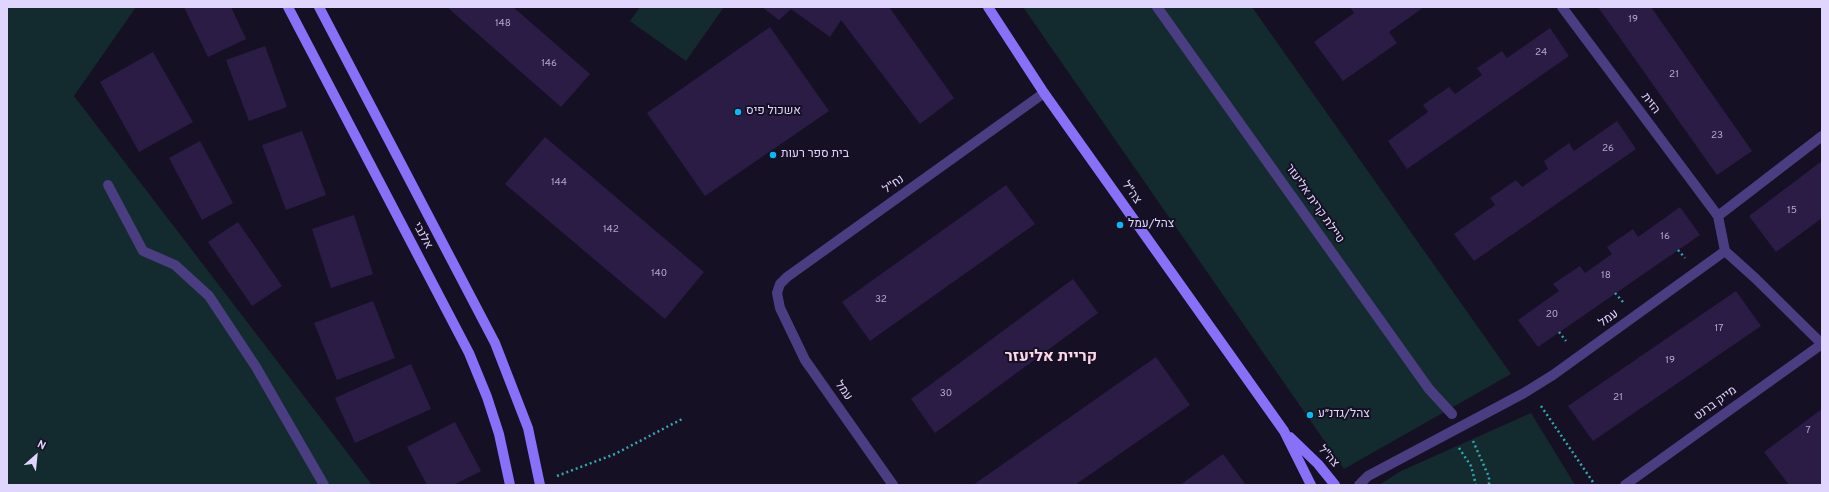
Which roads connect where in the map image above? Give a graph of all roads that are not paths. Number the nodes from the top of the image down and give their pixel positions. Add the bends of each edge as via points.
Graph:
1 (288, 7) edge
2 (319, 7) edge
3 (988, 7) edge
4 (1157, 7) edge
5 (1562, 7) edge
6 (1044, 94) junction
7 (1822, 136) edge
8 (108, 184) dead end
9 (1718, 216) junction
10 (1725, 251) junction
11 (780, 308) joint
12 (1822, 344) edge
13 (1452, 414) dead end
14 (1284, 431) junction
15 (540, 484) edge
16 (324, 485) edge
17 (510, 485) edge
18 (893, 485) edge
19 (1311, 485) edge
20 (1335, 485) edge
21 (1359, 485) edge
22 (1626, 485) edge

1 - 17 street, אלנבי via 469,354 487,396 499,434
2 - 15 street, אלנבי via 495,343 528,428
3 - 6 street, צה"ל
4 - 13 street, טיילת קרית אליעזר via 1430,389
5 - 9 street, הזית
6 - 11 street, נח"ל via 787,277 777,292
6 - 14 street, צה"ל
7 - 9 street
8 - 16 street via 143,251 175,265 209,296 256,367
9 - 10 street
10 - 12 street
10 - 21 street, עמל via 1553,375 1368,476
11 - 18 street, עמל via 805,360
12 - 22 street, מייק ברנט
14 - 19 street, צה"ל
14 - 20 street, צה"ל via 1318,464

